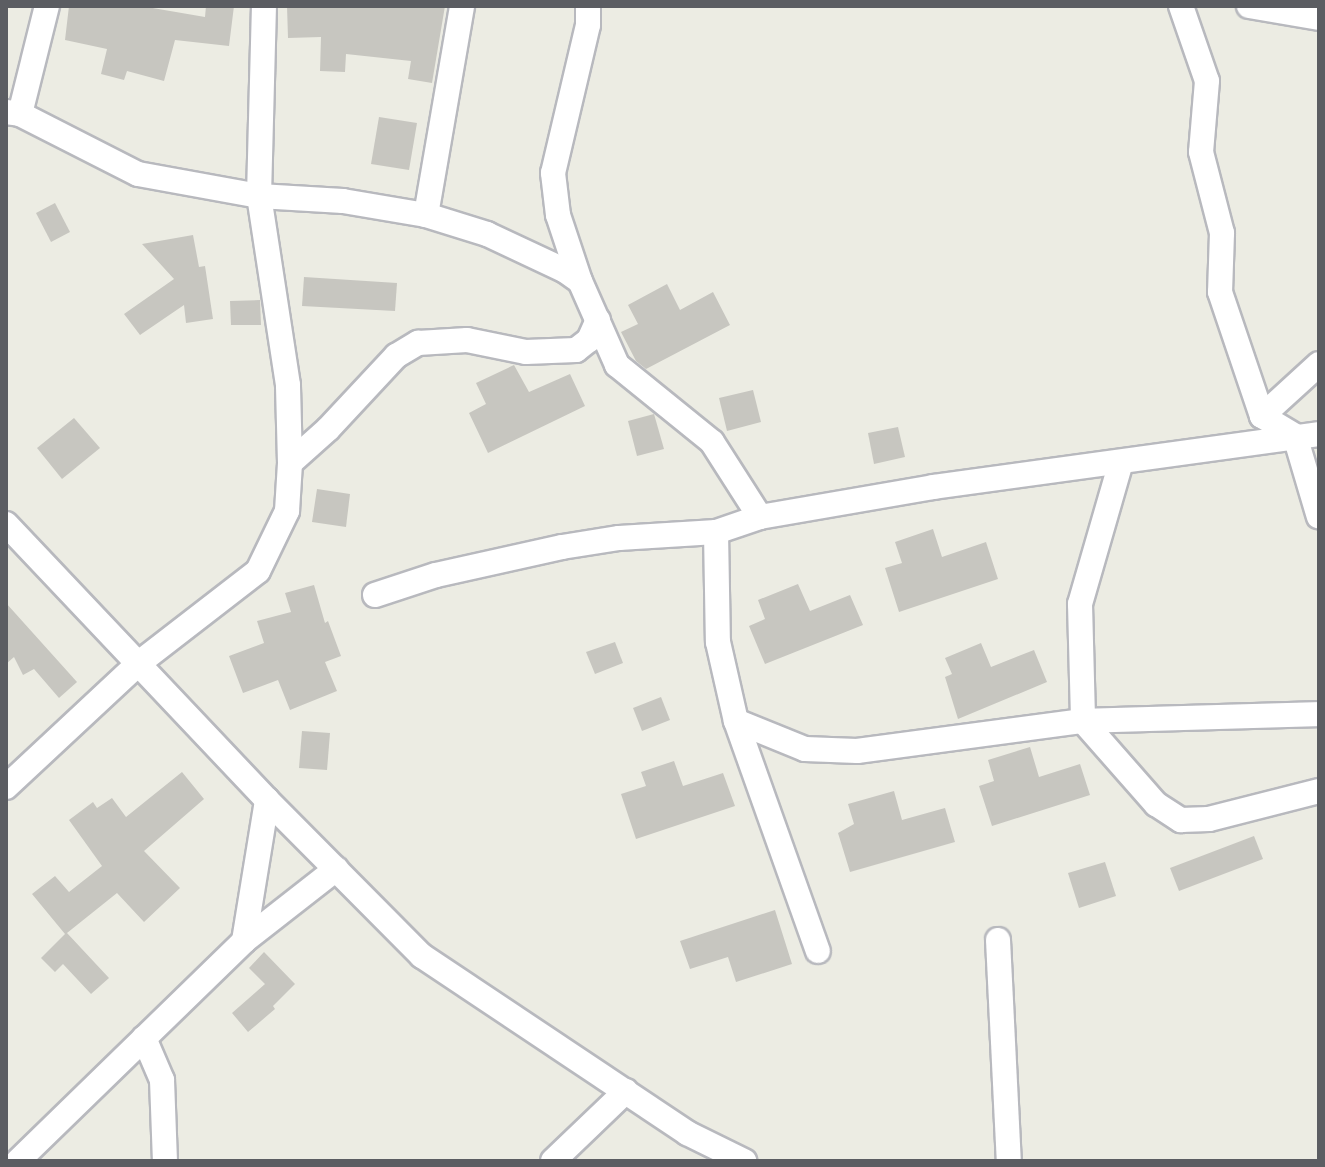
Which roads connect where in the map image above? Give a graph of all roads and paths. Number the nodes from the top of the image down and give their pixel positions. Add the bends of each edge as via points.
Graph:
1 (47, 6) edge
2 (264, 6) edge
3 (462, 6) edge
4 (588, 6) edge
5 (1181, 6) edge
6 (1249, 6) edge
7 (1319, 18) edge
8 (13, 113) edge
9 (259, 196) junction
10 (426, 215) junction
11 (580, 281) junction
12 (598, 320) junction
13 (1319, 364) edge
14 (1262, 416) junction
15 (1307, 435) edge
16 (1121, 462) junction
17 (290, 463) junction
18 (760, 517) junction
19 (1319, 517) edge
20 (6, 524) edge
21 (716, 532) junction
22 (375, 595) dead end
23 (139, 663) junction
24 (1319, 714) edge
25 (736, 721) junction
26 (1083, 721) junction
27 (6, 787) edge
28 (1319, 791) edge
29 (267, 800) junction
30 (336, 869) junction
31 (998, 940) dead end
32 (244, 941) junction
33 (818, 951) dead end
34 (144, 1038) junction
35 (626, 1091) junction
36 (18, 1161) edge
37 (165, 1161) edge
38 (553, 1161) edge
39 (744, 1161) edge
40 (1009, 1161) edge

1 - 8 street
2 - 9 street
3 - 10 street
4 - 11 street via 553,173 558,215
5 - 14 street via 1207,81 1201,152 1222,233 1220,292
6 - 7 street
8 - 9 street via 138,174
9 - 10 street via 343,201
9 - 17 street via 288,385
10 - 11 street via 487,234
11 - 12 street
12 - 17 street via 589,340 576,350 526,352 467,340 418,343 396,356
12 - 18 street via 617,365 712,442
13 - 14 street
14 - 15 street
15 - 16 street
15 - 19 street
16 - 18 street
16 - 26 street via 1080,604
17 - 23 street via 287,511 258,571
18 - 21 street
20 - 23 street
21 - 22 street via 562,547 436,575
21 - 25 street via 718,642
23 - 27 street
23 - 29 street
24 - 26 street
25 - 26 street via 805,749 857,751
25 - 33 street
26 - 28 street via 1156,804 1181,820 1209,819
29 - 30 street
29 - 32 street
30 - 32 street
30 - 35 street via 422,956
31 - 40 street
32 - 34 street
34 - 36 street
34 - 37 street via 162,1080
35 - 38 street
35 - 39 street via 687,1133

